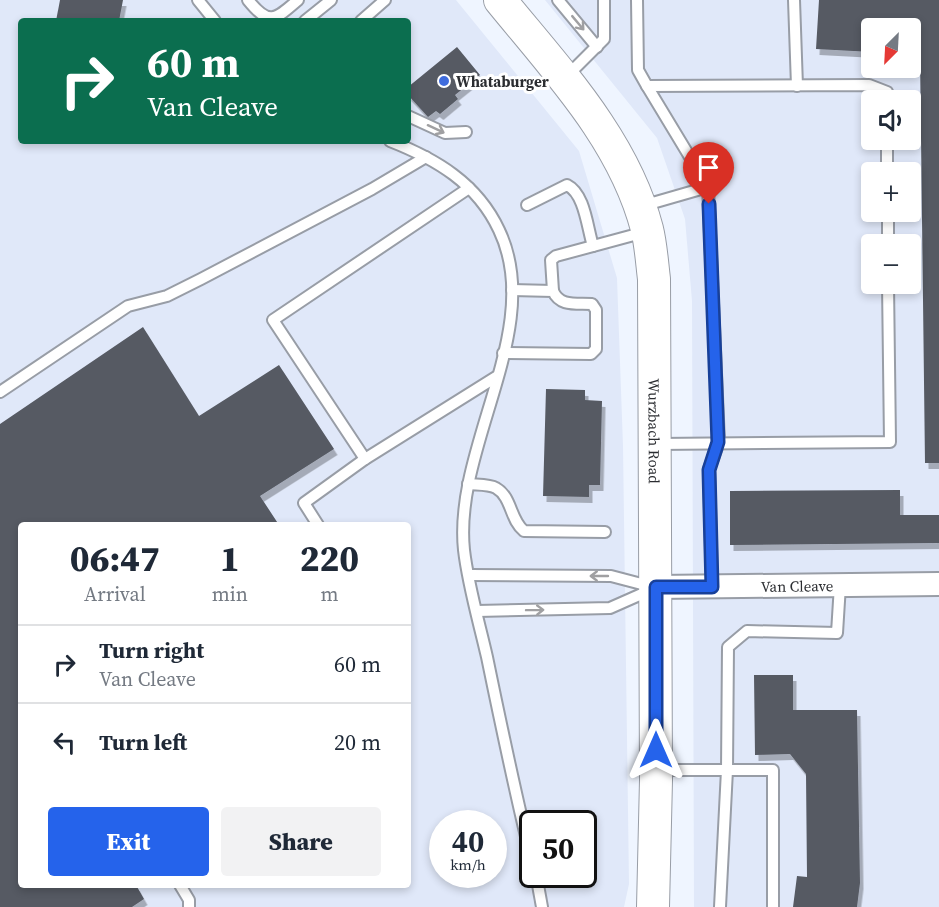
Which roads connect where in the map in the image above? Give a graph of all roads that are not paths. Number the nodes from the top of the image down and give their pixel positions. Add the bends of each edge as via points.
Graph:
1 (198, 0) edge
2 (248, 0) edge
3 (298, 0) edge
4 (332, 0) edge
5 (385, 0) edge
6 (500, 0) edge
7 (558, 0) edge
8 (604, 0) edge
9 (637, 0) edge
10 (794, 0) edge
11 (213, 18) edge
12 (309, 18) edge
13 (364, 18) edge
14 (597, 47) junction
15 (564, 79) junction
16 (647, 86) junction
17 (797, 86) junction
18 (882, 90) edge
19 (411, 117) edge
20 (466, 132) dead end
21 (397, 144) edge
22 (426, 157) junction
23 (708, 187) junction
24 (469, 188) junction
25 (527, 205) dead end
26 (643, 218) junction
27 (592, 246) junction
28 (512, 290) junction
29 (553, 291) junction
30 (888, 294) edge
31 (503, 353) junction
32 (496, 377) junction
33 (0, 392) edge
34 (718, 442) junction
35 (655, 444) junction
36 (366, 459) junction
37 (468, 484) junction
38 (316, 522) edge
39 (605, 531) dead end
40 (470, 575) junction
41 (939, 584) edge
42 (840, 585) junction
43 (656, 587) junction
44 (712, 587) junction
45 (477, 611) junction
46 (656, 770) junction
47 (727, 770) junction
48 (521, 810) edge
49 (182, 888) edge
50 (539, 888) edge
51 (189, 907) edge
52 (542, 907) edge
53 (653, 907) edge
54 (720, 907) edge
55 (773, 907) edge

1 - 11 lane
2 - 3 lane via 260,16 271,18 280,16
4 - 12 lane
5 - 13 lane
6 - 15 main road, Wurzbach Road
7 -> 14 lane
8 - 14 lane via 604,39
9 - 16 lane via 638,70
10 - 17 lane
14 - 15 lane
15 - 26 main road, Wurzbach Road via 602,129 634,190
16 - 17 lane
16 - 23 lane
17 - 18 lane via 868,85
19 -> 20 lane via 445,133
21 - 22 lane
22 - 24 lane via 443,165
22 - 33 lane via 193,283 166,296 128,306
23 - 26 lane
23 - 34 lane
24 - 28 lane via 495,220 505,243 512,268
24 - 36 lane via 273,320
25 - 27 lane via 567,185 573,188
26 - 27 lane
26 - 35 main road, Wurzbach Road via 654,279
27 - 29 lane via 551,260
28 - 29 lane
28 - 31 lane
29 - 31 lane via 561,302 592,304 596,310 596,349 591,354
30 - 34 lane via 890,442
31 - 32 lane
32 - 36 lane
32 - 37 lane
34 - 35 lane
34 - 44 lane via 709,470
35 - 43 main road, Wurzbach Road
36 - 38 lane via 304,503
37 - 39 lane via 496,488 505,497 515,524 524,531
37 - 40 lane via 464,549
43 -> 40 lane via 611,576
40 - 45 lane
41 - 42 street, Van Cleave
42 - 44 street, Van Cleave
42 - 47 lane via 837,633 747,631 728,647
43 - 44 street, Van Cleave
45 -> 43 lane via 610,608
43 - 46 main road, Wurzbach Road
45 - 48 lane
46 - 47 lane
46 - 53 main road, Wurzbach Road
47 - 54 lane
47 - 55 lane via 773,770
49 - 51 lane
50 - 52 lane

